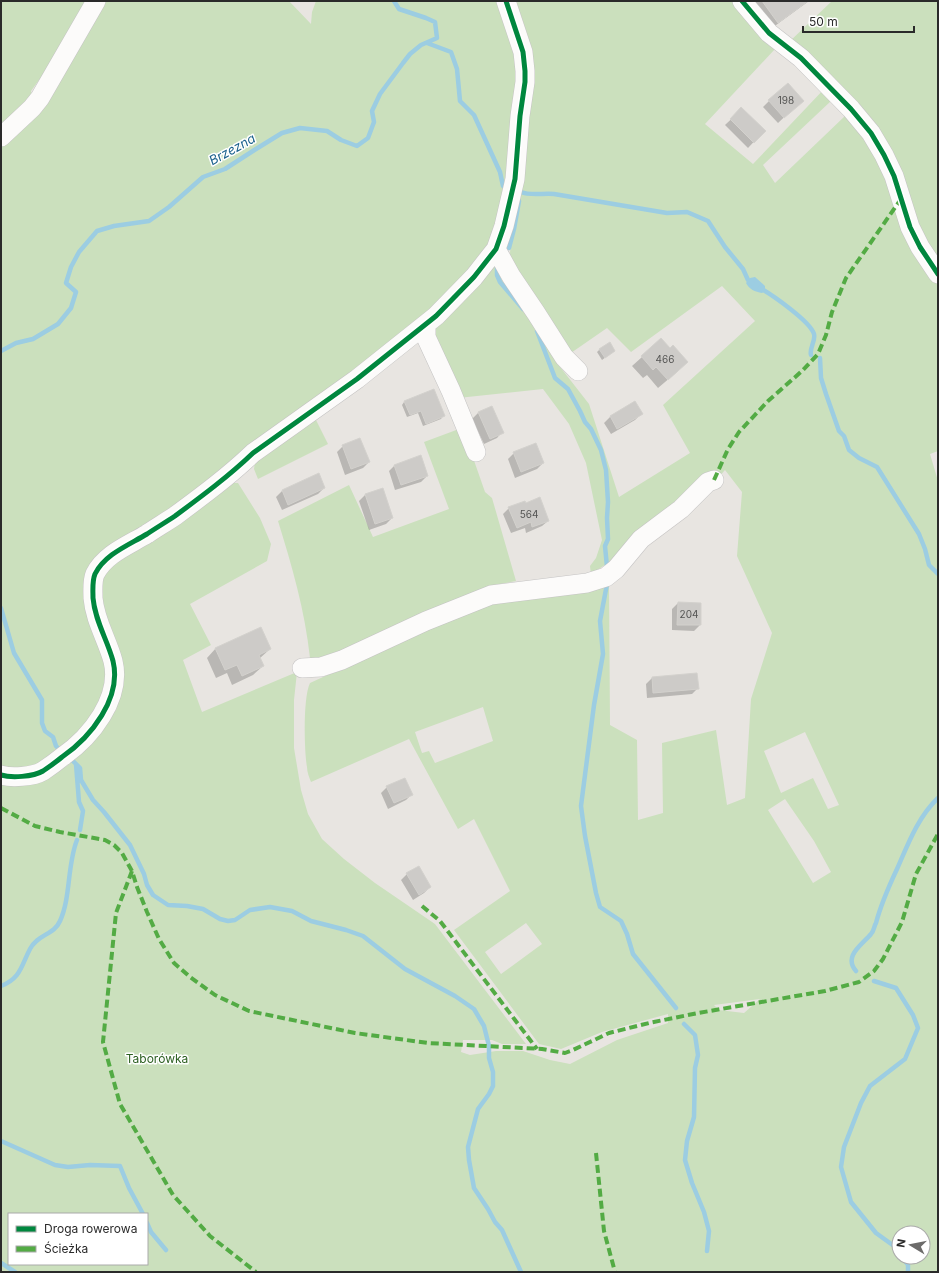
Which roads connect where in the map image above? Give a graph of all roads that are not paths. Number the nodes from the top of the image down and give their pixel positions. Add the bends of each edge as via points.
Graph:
1 (96, 1) edge
2 (506, 1) edge
3 (742, 1) edge
4 (1, 137) edge
5 (496, 249) junction
6 (938, 274) edge
7 (426, 324) junction
8 (578, 371) dead end
9 (476, 452) dead end
10 (714, 480) dead end
11 (302, 668) dead end
12 (1, 775) edge

1 - 4 street via 40,98
2 - 5 street via 526,71 515,179
3 - 6 street via 769,33 801,58 871,133 894,176 910,227
5 - 7 street via 474,277
5 - 8 street via 564,358
7 - 9 street via 426,337
7 - 12 street via 357,379 253,453 175,516 102,563 92,585 94,611 113,662 114,686 106,709 73,750 41,772 22,776
10 - 11 street via 708,482 681,509 640,539 616,569 606,577 587,583 491,595 426,620 342,660 321,667

